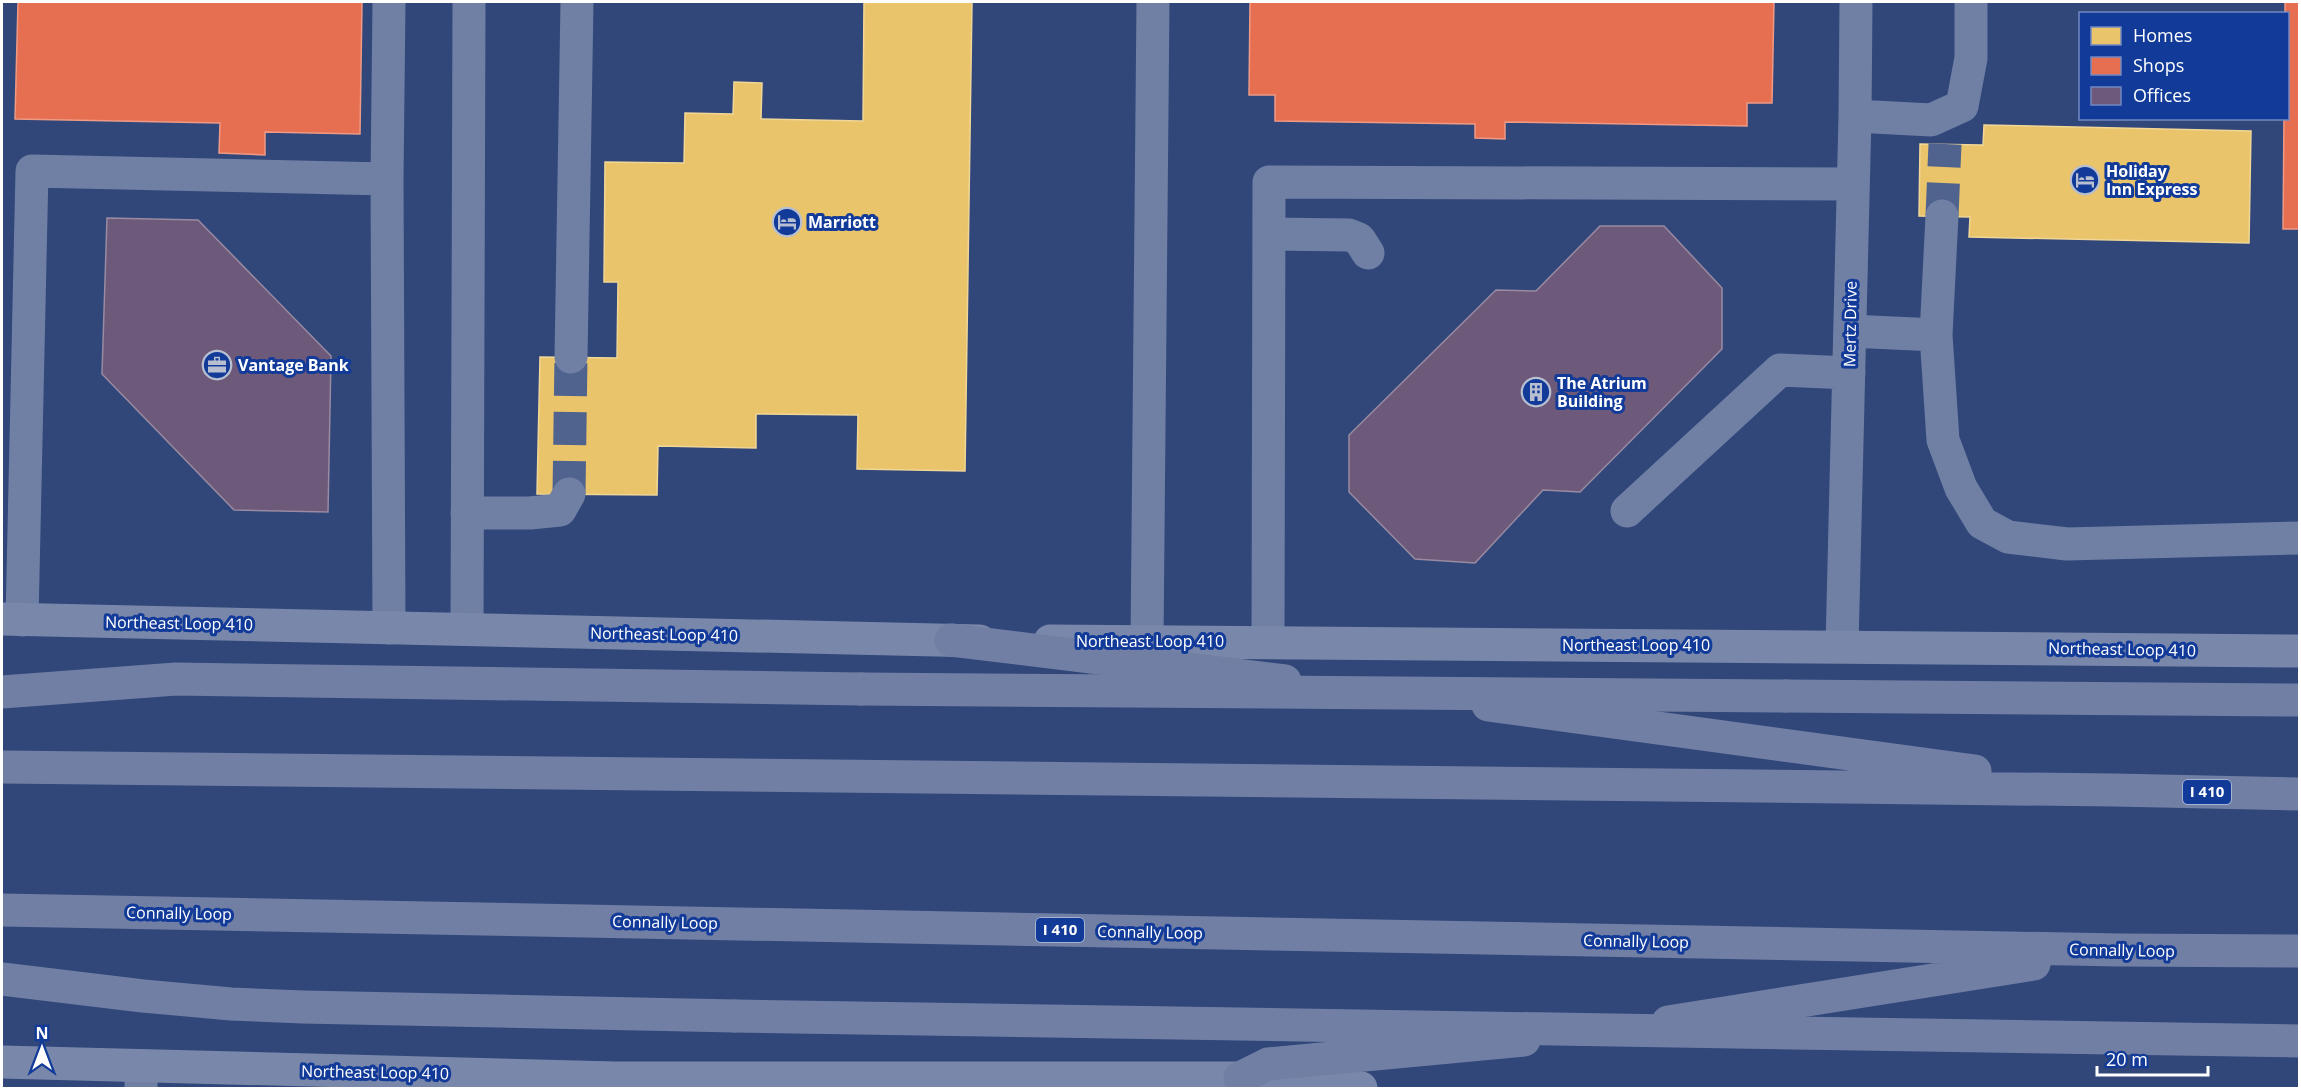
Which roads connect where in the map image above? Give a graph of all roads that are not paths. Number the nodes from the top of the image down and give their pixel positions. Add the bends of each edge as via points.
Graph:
1 (389, 2) edge
2 (470, 2) edge
3 (577, 2) edge
4 (1153, 2) edge
5 (1856, 2) edge
6 (1971, 2) edge
7 (1856, 116) junction
8 (387, 179) junction
9 (1853, 184) junction
10 (1942, 216) tunnel mouth
11 (1269, 234) junction
12 (1368, 253) dead end
13 (1850, 331) junction
14 (1936, 335) junction
15 (571, 357) tunnel mouth
16 (1849, 373) junction
17 (569, 494) dead end
18 (1627, 511) dead end
19 (467, 513) junction
20 (2300, 538) edge
21 (12, 619) edge
22 (389, 628) junction
23 (467, 629) junction
24 (951, 640) junction
25 (1147, 641) junction
26 (1268, 642) junction
27 (1842, 646) junction
28 (2300, 651) edge
29 (2, 692) edge
30 (2300, 700) edge
31 (2, 767) edge
32 (2114, 790) junction
33 (2300, 794) edge
34 (2, 910) edge
35 (2119, 950) junction
36 (2300, 951) edge
37 (2, 979) edge
38 (2300, 1041) edge
39 (2, 1062) edge
40 (141, 1077) edge
41 (490, 1082) edge
42 (599, 1083) edge
43 (1242, 1083) edge
44 (1361, 1089) edge

1 - 8 street
2 - 19 street
3 - 15 street
4 - 25 street
5 - 7 street, Mertz Drive
6 - 7 street via 1971,58 1962,106 1946,129 1932,120
7 - 9 street, Mertz Drive
8 - 21 street via 32,171
8 - 22 street
9 - 11 street via 1269,182
9 - 13 street, Mertz Drive
10 - 14 street
11 - 12 street via 1349,235 1359,239
11 - 26 street
13 - 14 street
13 - 16 street, Mertz Drive
14 - 20 street via 1943,440 1961,488 1982,523 2008,537 2067,544
16 - 18 street via 1780,370
16 - 27 street, Mertz Drive
17 - 19 street via 560,510
19 - 23 street
21 - 22 main road, Northeast Loop 410
22 - 23 main road, Northeast Loop 410
23 - 24 main road, Northeast Loop 410
24 - 25 main road, Northeast Loop 410
24 - 32 highway via 1579,716
25 - 26 main road, Northeast Loop 410
26 - 27 main road, Northeast Loop 410
27 - 28 main road, Northeast Loop 410
29 - 30 highway, bridge via 176,679 861,689
31 - 32 highway, I 410
32 - 33 highway, I 410
34 - 35 highway, Connally Loop / I 410
35 - 36 highway, Connally Loop / I 410
35 - 43 highway via 1596,1034 1268,1064
37 - 38 highway, bridge via 143,996 303,1007
39 - 40 main road, Northeast Loop 410
40 - 41 main road, Northeast Loop 410
41 - 42 main road, Northeast Loop 410
42 - 43 main road, Northeast Loop 410
43 - 44 main road, Northeast Loop 410

